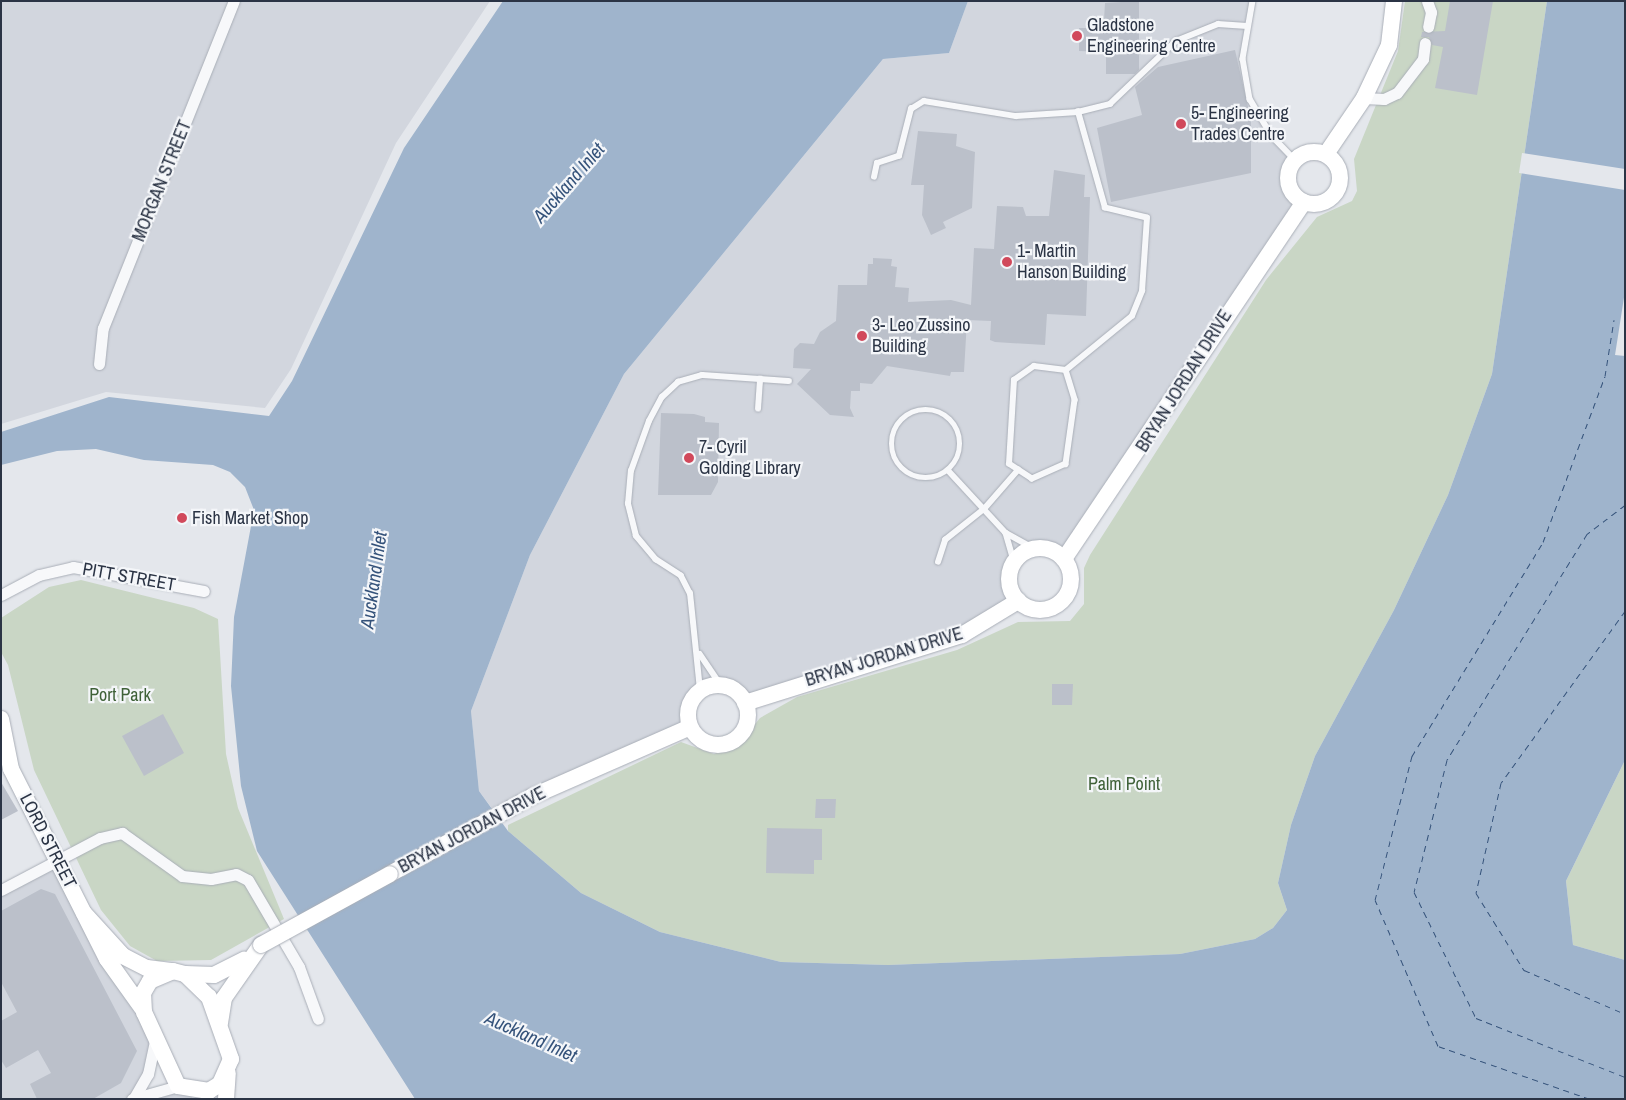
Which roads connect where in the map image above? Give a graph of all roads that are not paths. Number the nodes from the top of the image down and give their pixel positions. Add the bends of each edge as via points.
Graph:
1 (234, 1) edge
2 (1253, 1) edge
3 (1394, 1) edge
4 (1426, 1) edge
5 (1246, 26) junction
6 (1428, 27) dead end
7 (1425, 43) dead end
8 (1364, 98) junction
9 (1078, 112) junction
10 (1326, 154) junction
11 (1295, 160) junction
12 (874, 177) dead end
13 (1304, 202) junction
14 (99, 364) dead end
15 (1066, 370) junction
16 (760, 379) junction
17 (789, 381) dead end
18 (758, 409) dead end
19 (948, 470) junction
20 (1018, 470) junction
21 (984, 509) junction
22 (1006, 533) junction
23 (1033, 548) junction
24 (1064, 559) junction
25 (1014, 560) junction
26 (938, 562) dead end
27 (204, 591) dead end
28 (1, 596) edge
29 (1018, 601) junction
30 (698, 652) junction
31 (721, 685) junction
32 (700, 690) junction
33 (745, 703) junction
34 (1, 719) edge
35 (690, 727) junction
36 (6, 764) edge
37 (58, 860) junction
38 (1, 890) edge
39 (84, 913) junction
40 (261, 945) junction
41 (179, 973) junction
42 (144, 1012) junction
43 (318, 1019) dead end
44 (219, 1026) junction
45 (155, 1041) junction
46 (228, 1071) junction
47 (187, 1091) edge
48 (133, 1098) edge
49 (226, 1099) edge

1 - 14 street, MORGAN STREET via 103,328
2 - 5 lane
3 - 8 main road via 1389,45
4 - 6 street via 1431,12
5 - 9 lane via 1218,24 1176,41 1110,104
5 - 11 lane via 1243,58 1250,99 1272,136
7 - 8 street via 1423,59 1410,82 1384,99
8 - 10 main road
9 - 12 lane via 1016,116 924,100 911,109 899,156 877,163
9 - 15 lane via 1105,208 1147,218 1142,291 1132,316
10 - 11 main road via 1310,152
10 - 13 main road via 1338,168 1339,186 1321,203
11 - 13 main road via 1288,178 1290,188
13 - 24 main road, BRYAN JORDAN DRIVE
15 - 20 lane via 1074,400 1066,464 1032,479
15 - 20 lane via 1034,366 1014,380 1009,464
16 - 17 lane
16 - 18 lane
16 - 30 lane via 702,375 678,382 662,397 649,421 631,471 628,504 636,536 656,560 681,576 690,594 690,622
19 - 19 lane via 960,450 956,427 933,411 906,416 893,434 900,465 923,478
19 - 21 lane
20 - 21 lane
21 - 22 lane
21 - 26 lane via 945,540
22 - 23 lane
22 - 25 lane
23 - 24 main road via 1050,550
23 - 25 main road
24 - 29 main road via 1070,585 1063,600 1035,610
25 - 29 main road via 1008,582
27 - 28 street, PITT STREET via 73,567 38,575
29 - 33 main road, BRYAN JORDAN DRIVE via 962,635
30 - 31 lane
30 - 32 lane
31 - 32 main road
31 - 33 main road via 740,694
32 - 35 main road via 689,707
33 - 35 main road via 748,713 742,733 725,744 704,742
34 - 36 main road, LORD STREET
35 - 40 main road, BRYAN JORDAN DRIVE, bridge via 532,796
36 - 37 main road, LORD STREET
37 - 38 street
37 - 39 main road, LORD STREET
37 - 43 street via 100,838 122,833 182,876 211,879 236,874 248,880 299,967
39 - 41 main road, LORD STREET via 124,956 147,968
39 - 42 main road, LORD STREET via 108,959
40 - 41 main road, BRYAN JORDAN DRIVE via 233,969 214,975
40 - 44 main road, BRYAN JORDAN DRIVE via 224,998
41 - 42 main road via 150,981 143,993
41 - 44 main road via 209,997
42 - 45 main road
44 - 46 main road via 231,1059
45 - 47 main road
45 - 48 street via 148,1074
46 - 47 main road via 209,1091
46 - 49 main road
47 - 48 street

